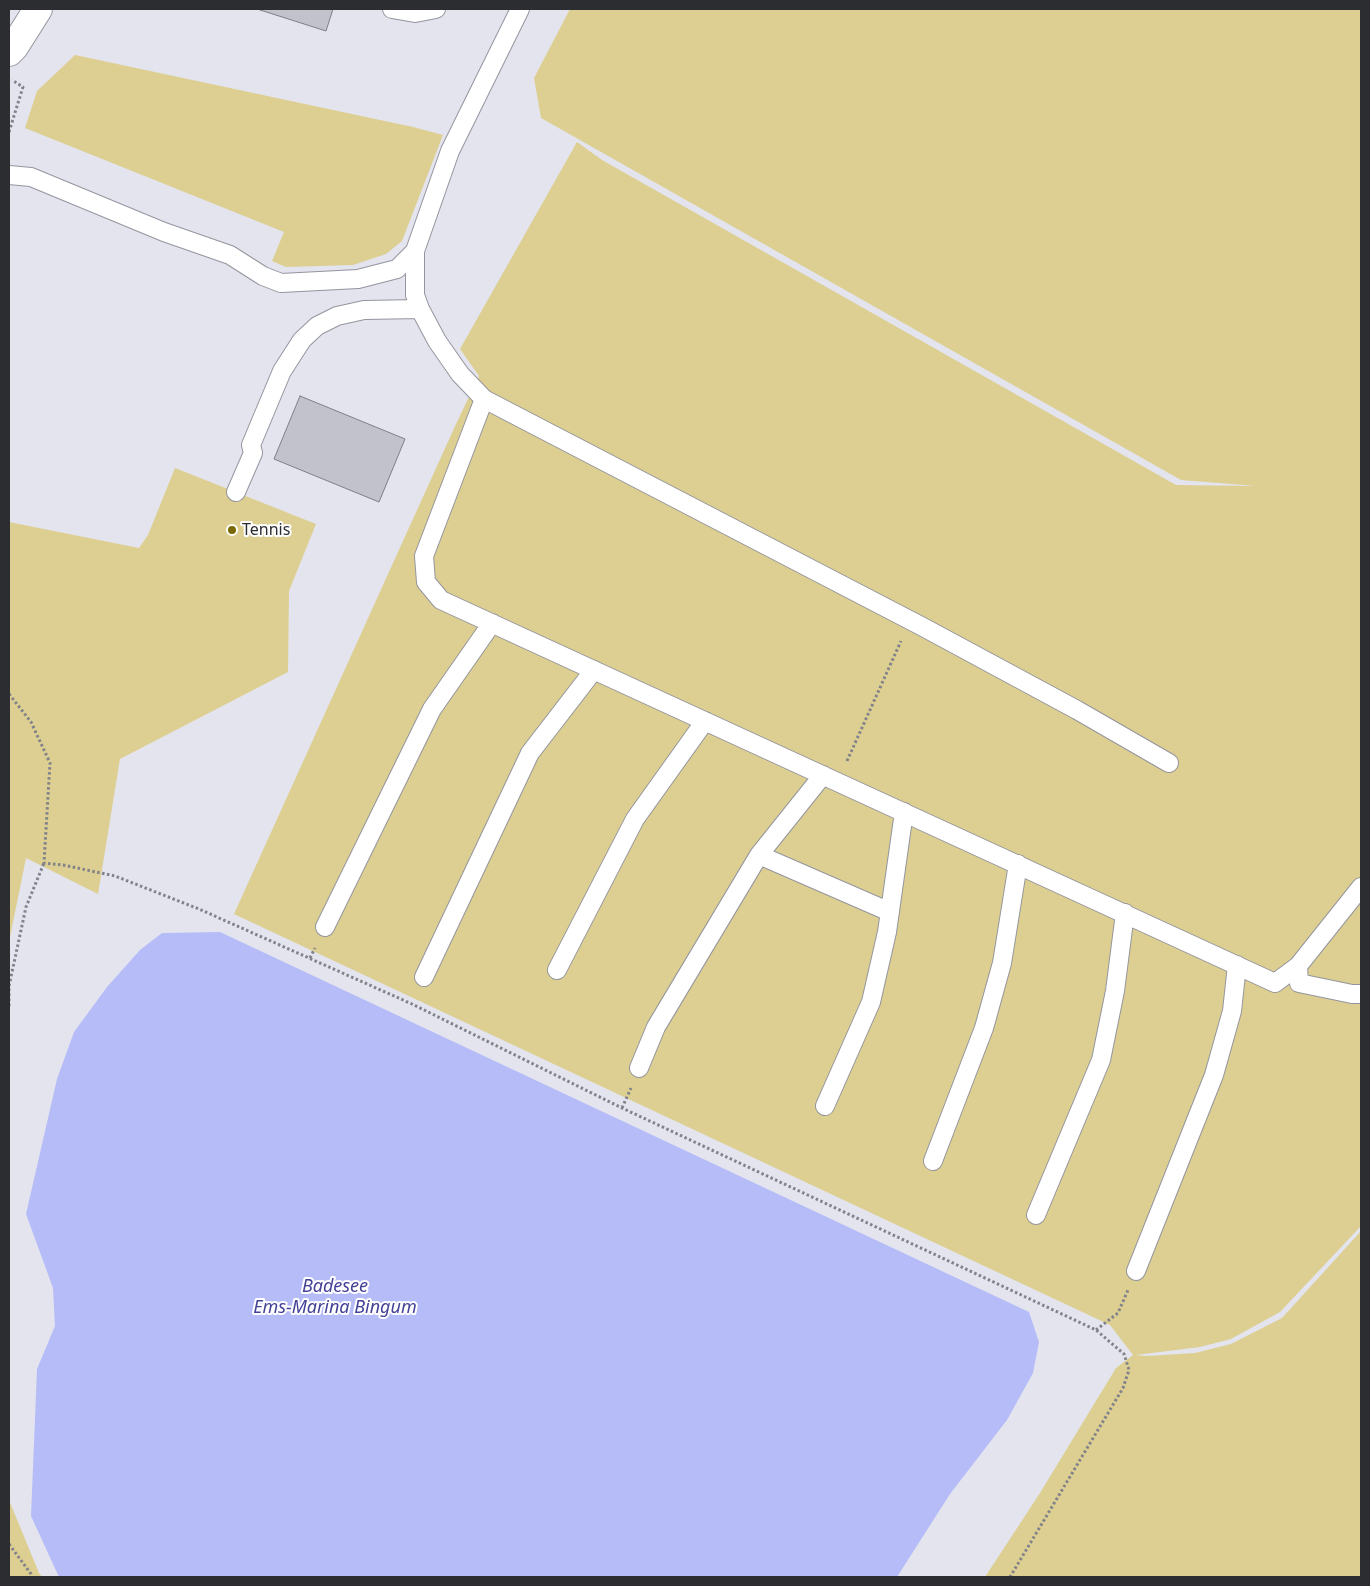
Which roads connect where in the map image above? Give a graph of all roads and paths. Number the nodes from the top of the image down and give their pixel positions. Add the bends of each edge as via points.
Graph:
1 (38, 9) edge
2 (392, 9) edge
3 (436, 9) edge
4 (520, 9) edge
5 (9, 52) edge
6 (9, 78) edge
7 (9, 132) edge
8 (9, 174) edge
9 (415, 251) junction
10 (420, 309) junction
11 (484, 399) junction
12 (236, 492) dead end
13 (910, 620) junction
14 (492, 623) junction
15 (594, 670) junction
16 (9, 694) edge
17 (705, 721) junction
18 (856, 742) dead end
19 (1169, 764) dead end
20 (823, 775) junction
21 (904, 812) junction
22 (759, 856) junction
23 (44, 864) junction
24 (1018, 864) junction
25 (1361, 886) edge
26 (890, 912) junction
27 (1125, 914) junction
28 (325, 927) dead end
29 (1237, 965) junction
30 (1298, 966) junction
31 (557, 970) dead end
32 (424, 977) dead end
33 (1361, 994) edge
34 (9, 1006) edge
35 (639, 1068) dead end
36 (825, 1106) dead end
37 (932, 1161) dead end
38 (1036, 1215) dead end
39 (1136, 1272) dead end
40 (1118, 1313) dead end
41 (1096, 1330) junction
42 (9, 1544) edge
43 (32, 1577) edge
44 (1010, 1577) edge

1 - 5 street
2 - 3 lane via 415,13
4 - 9 lane via 450,151
6 - 7 path via 23,87
8 - 9 lane via 31,177 164,232 230,255 263,276 281,282 358,279 397,269
9 - 10 lane via 415,295
10 - 11 lane via 460,374
10 - 12 lane via 364,310 337,316 317,326 302,340 282,371 251,445 254,453
11 - 13 lane
11 - 14 lane via 424,556 426,582 441,600
13 - 18 path
13 - 19 lane
14 - 15 lane
14 - 28 lane via 432,709
15 - 17 lane
15 - 32 lane via 530,753
16 - 23 path via 31,722 50,763
17 - 20 lane
17 - 31 lane via 635,819
20 - 21 lane
20 - 22 lane
21 - 24 lane
21 - 26 lane
22 - 26 lane
22 - 35 lane via 656,1027
23 - 34 path via 26,907 9,986
23 - 41 path via 115,876 224,920 412,1004 622,1108
24 - 27 lane
24 - 37 lane via 1002,963 984,1028
25 - 30 lane
26 - 36 lane via 871,1002
27 - 29 lane
27 - 38 lane via 1115,991 1100,1060
29 - 30 lane via 1275,983
29 - 39 lane via 1232,1011 1214,1076
30 - 33 lane via 1299,983
40 - 41 path
41 - 44 path via 1124,1354 1129,1370 1123,1388
42 - 43 path

